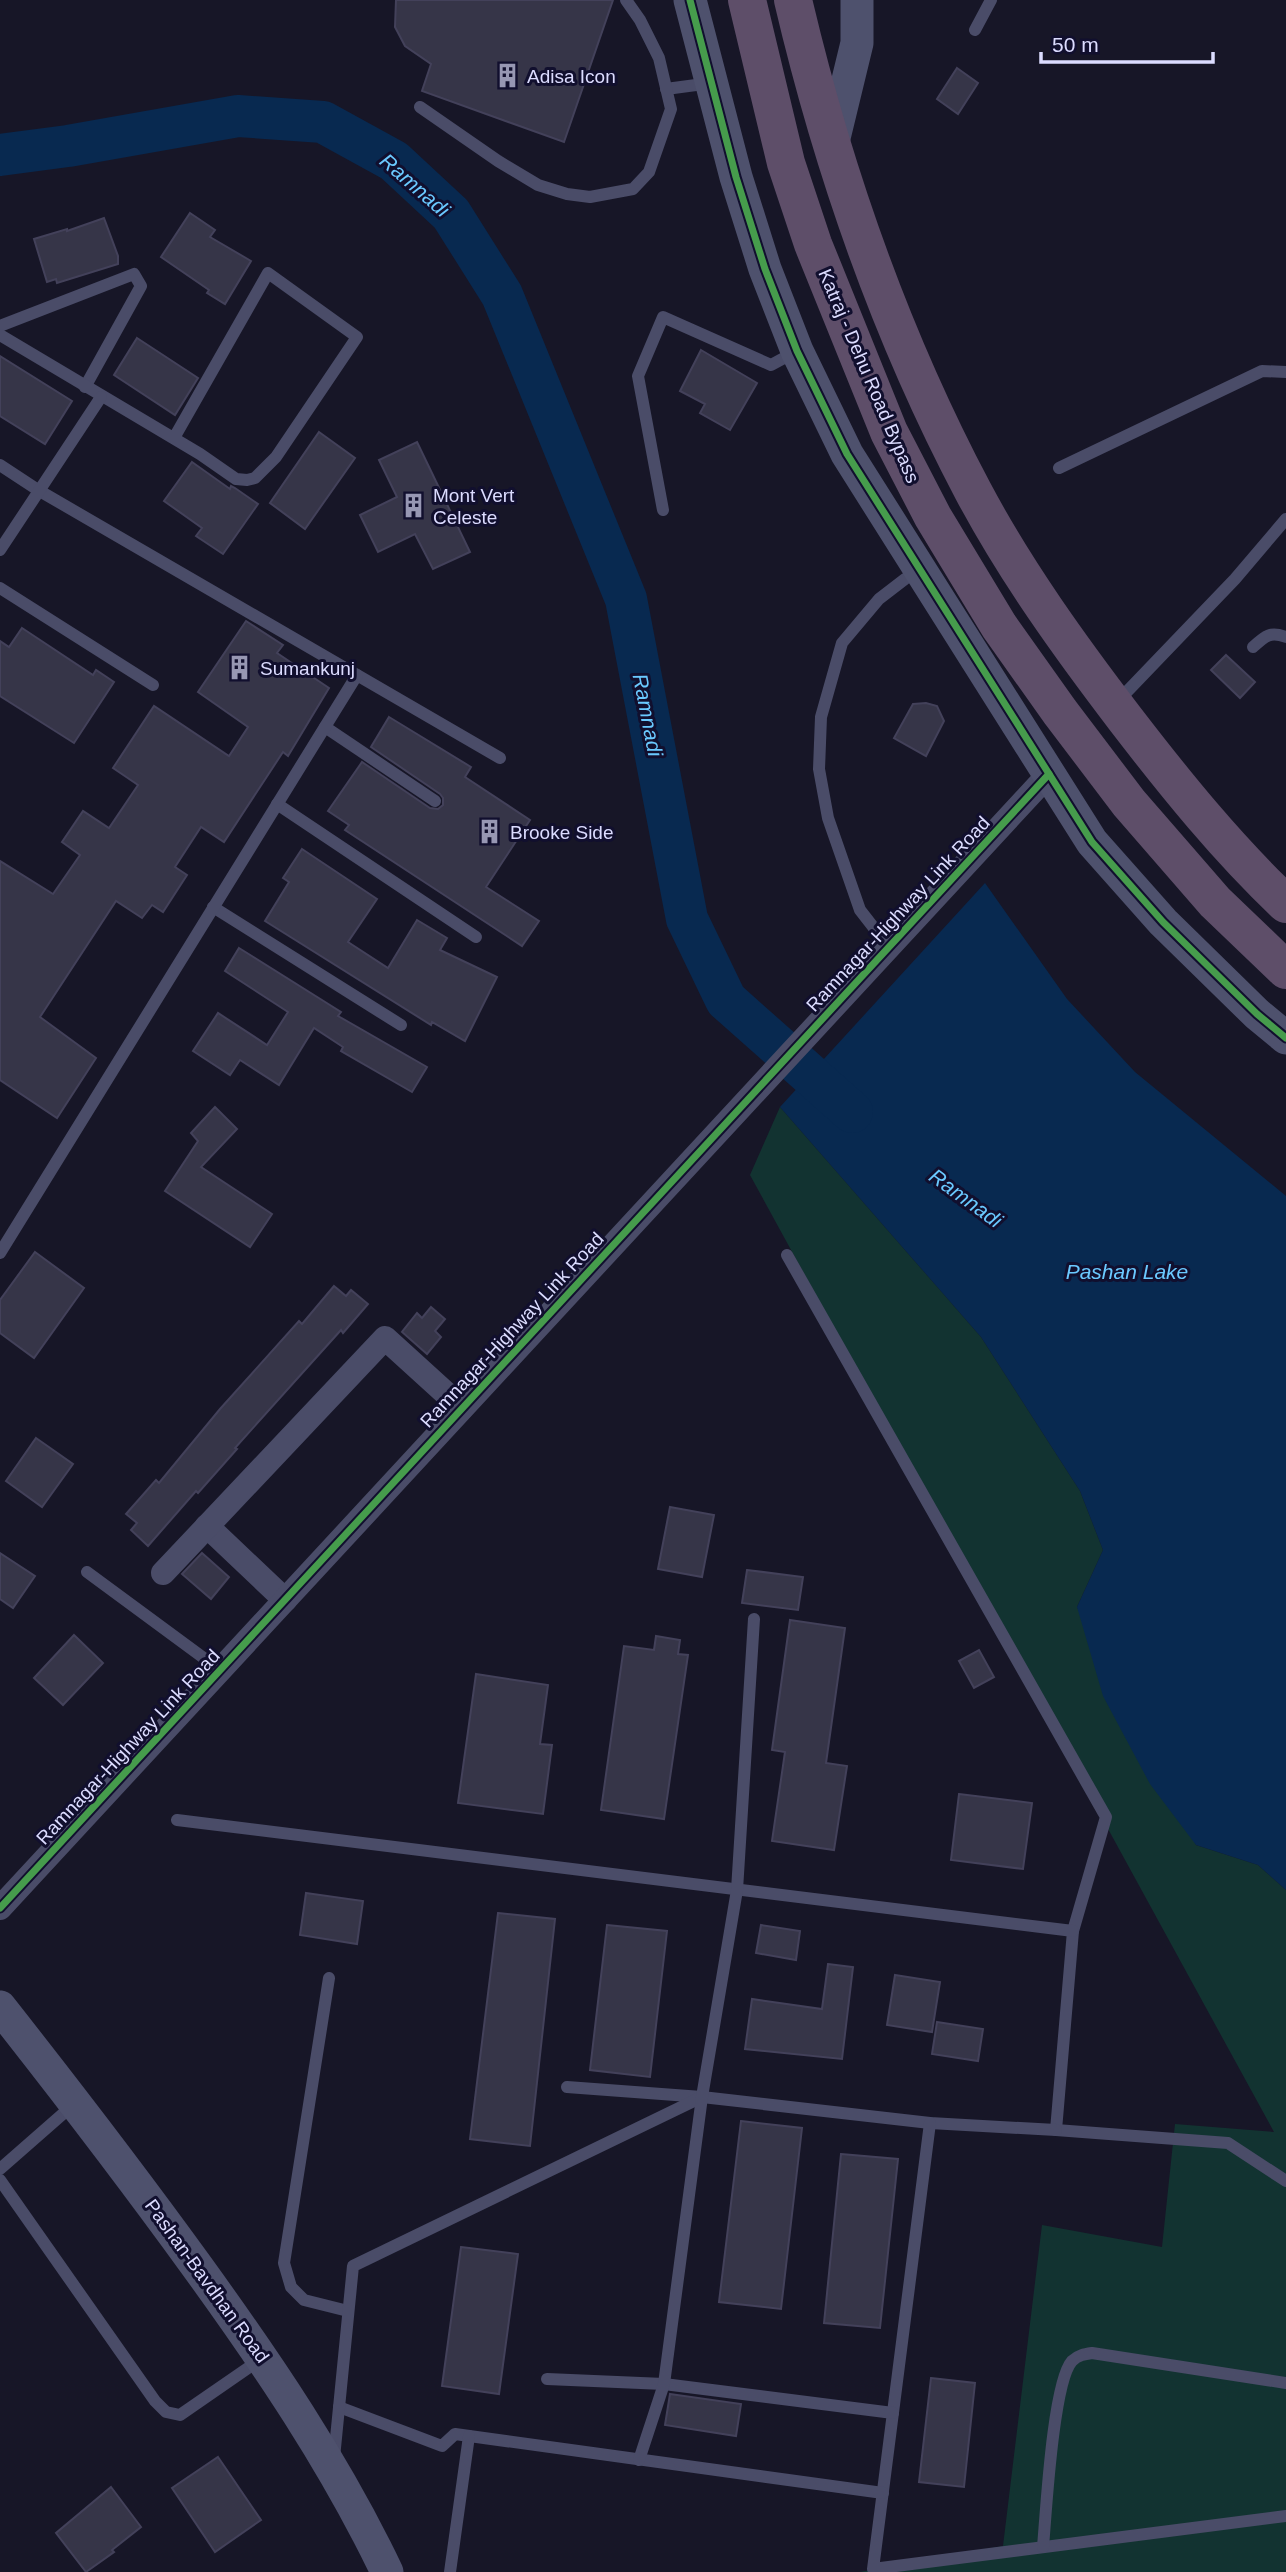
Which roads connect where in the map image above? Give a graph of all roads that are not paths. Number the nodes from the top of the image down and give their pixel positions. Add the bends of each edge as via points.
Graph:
1 (626, 0) edge
2 (690, 0) edge
3 (747, 0) edge
4 (793, 0) edge
5 (858, 0) edge
6 (991, 0) edge
7 (975, 30) dead end
8 (711, 83) junction
9 (666, 89) junction
10 (420, 107) dead end
11 (832, 146) junction
12 (0, 326) edge
13 (0, 335) edge
14 (797, 351) junction
15 (1286, 372) edge
16 (85, 387) junction
17 (101, 397) junction
18 (174, 438) junction
19 (0, 465) edge
20 (1059, 468) dead end
21 (38, 491) junction
22 (663, 510) dead end
23 (1286, 519) edge
24 (0, 550) edge
25 (905, 579) dead end
26 (0, 588) edge
27 (1286, 637) edge
28 (1253, 647) dead end
29 (357, 675) junction
30 (153, 685) dead end
31 (1115, 705) junction
32 (325, 727) junction
33 (500, 758) dead end
34 (1049, 775) junction
35 (435, 801) dead end
36 (277, 804) junction
37 (1286, 904) edge
38 (214, 907) junction
39 (476, 937) dead end
40 (888, 946) junction
41 (1286, 971) edge
42 (401, 1025) dead end
43 (1286, 1038) edge
44 (0, 1253) edge
45 (787, 1255) dead end
46 (462, 1408) junction
47 (207, 1526) junction
48 (87, 1572) dead end
49 (163, 1573) dead end
50 (285, 1600) junction
51 (754, 1619) dead end
52 (220, 1670) junction
53 (177, 1820) dead end
54 (737, 1890) junction
55 (0, 1908) edge
56 (1073, 1931) junction
57 (328, 1978) dead end
58 (0, 2007) edge
59 (567, 2087) dead end
60 (702, 2097) junction
61 (76, 2103) junction
62 (930, 2123) junction
63 (1056, 2130) junction
64 (0, 2169) edge
65 (0, 2180) edge
66 (1286, 2181) edge
67 (348, 2311) junction
68 (263, 2358) junction
69 (547, 2379) dead end
70 (1286, 2383) edge
71 (664, 2384) junction
72 (339, 2407) junction
73 (893, 2413) junction
74 (469, 2436) junction
75 (639, 2460) junction
76 (332, 2470) junction
77 (883, 2493) junction
78 (1286, 2516) edge
79 (1043, 2547) junction
80 (387, 2572) edge
81 (450, 2572) edge

1 - 9 lane via 659,58
2 - 8 street
3 - 41 highway, Katraj - Dehu Road Bypass via 786,163 813,244 889,432 933,517 999,625 1129,803 1214,902
4 - 11 highway
5 - 11 street via 857,43
6 - 7 lane
8 - 9 lane
8 - 14 street via 765,269
9 - 10 lane via 671,109 649,172 633,189 590,197 538,185
11 - 31 highway via 893,318 933,411 969,482 1039,599
12 - 16 lane via 134,274 141,286
13 - 16 lane
14 - 22 lane via 771,365 663,317 638,376
14 - 34 street via 847,454
15 - 20 lane via 1262,371
16 - 17 lane
17 - 18 lane
17 - 21 lane
18 - 18 lane via 268,273 357,337 276,457 255,478 236,479
19 - 21 lane
21 - 24 lane
21 - 29 lane
23 - 31 lane via 1236,579
25 - 40 lane via 879,600 842,643 821,717 819,769 828,818 860,910
26 - 30 lane
27 - 28 lane via 1264,636
29 - 32 lane
29 - 33 lane
31 - 37 highway via 1166,773 1249,869
32 - 35 lane
32 - 36 lane
34 - 40 street, Ramnagar-Highway Link Road
34 - 43 street via 1091,842 1163,922
36 - 38 lane
36 - 39 lane
38 - 42 lane
38 - 44 lane
40 - 46 street, Ramnagar-Highway Link Road
45 - 56 lane via 1106,1817
46 - 47 street via 385,1338
46 - 50 street, Ramnagar-Highway Link Road
47 - 49 street
47 - 50 street
48 - 52 lane
50 - 52 street, Ramnagar-Highway Link Road
51 - 54 lane
52 - 55 street, Ramnagar-Highway Link Road
53 - 54 lane
54 - 56 lane
54 - 60 lane
56 - 63 lane
57 - 67 lane via 284,2263 291,2287 304,2300
58 - 61 street, Pashan-Bavdhan Road
59 - 60 lane
60 - 62 lane
60 - 67 lane via 353,2266
60 - 71 lane
61 - 64 lane
61 - 68 street, Pashan-Bavdhan Road
62 - 63 lane
62 - 73 lane
63 - 66 lane via 1228,2143
65 - 68 lane via 166,2412 180,2416
67 - 72 lane
68 - 76 street, Pashan-Bavdhan Road
69 - 71 lane
70 - 79 lane via 1092,2353 1072,2361 1058,2401
71 - 73 lane
71 - 75 lane
72 - 74 lane via 442,2446 455,2434
72 - 76 lane
73 - 77 lane
74 - 75 lane
74 - 81 lane
75 - 77 lane
76 - 80 street, Pashan-Bavdhan Road
77 - 79 lane via 873,2569
78 - 79 lane

